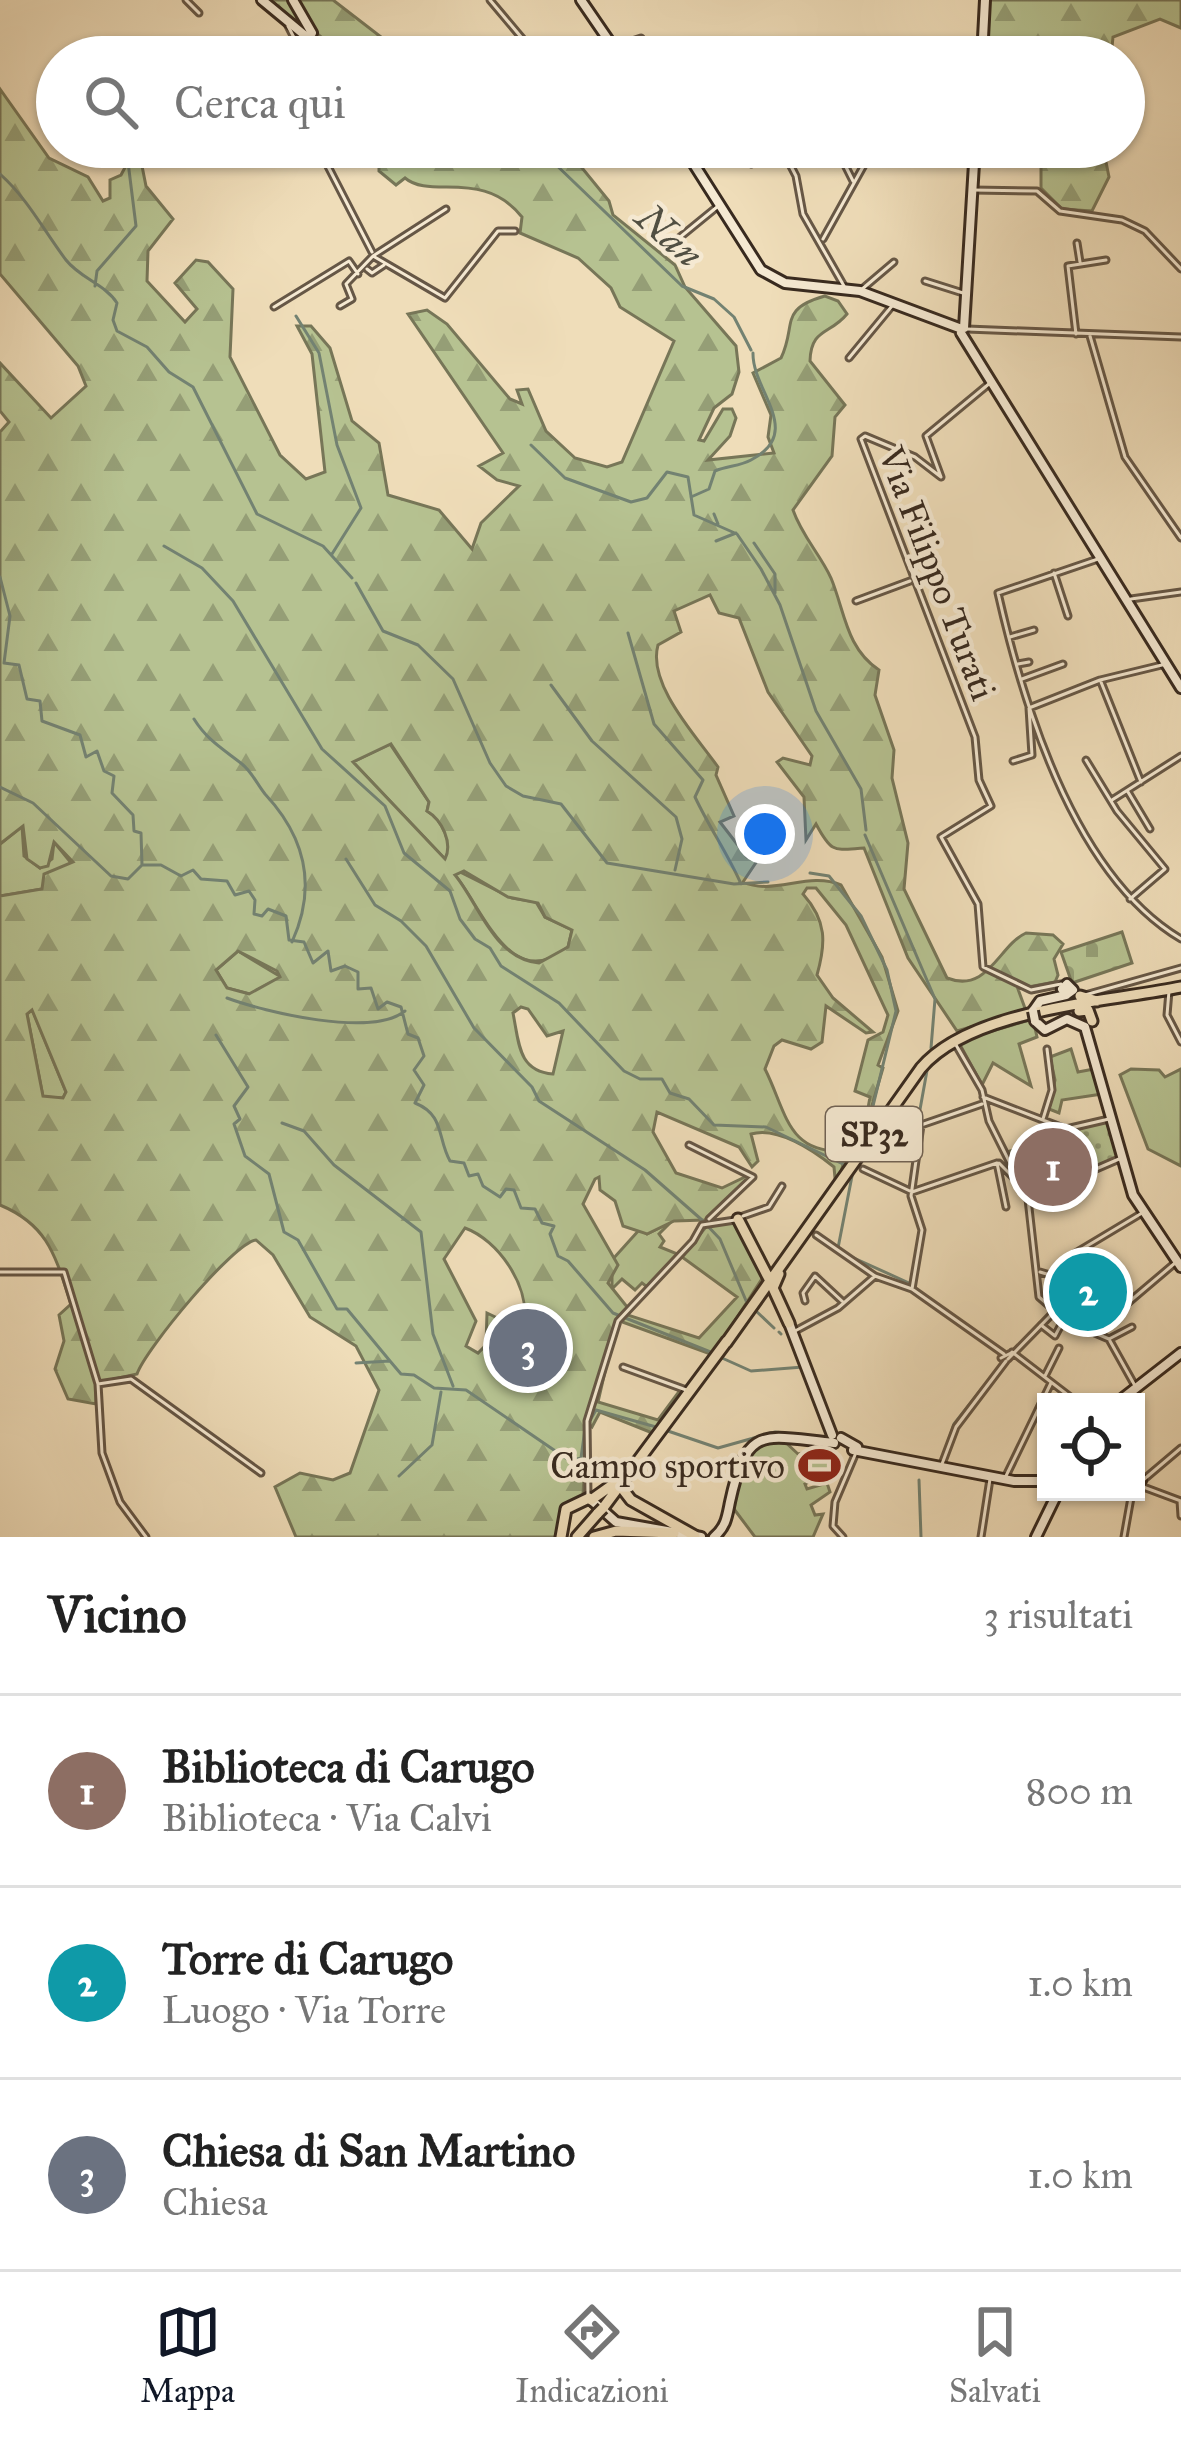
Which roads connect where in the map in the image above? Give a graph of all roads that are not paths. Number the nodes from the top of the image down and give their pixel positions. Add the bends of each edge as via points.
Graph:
1 (186, 0) edge
2 (262, 0) edge
3 (293, 0) edge
4 (490, 0) edge
5 (581, 0) edge
6 (985, 0) edge
7 (199, 13) dead end
8 (280, 15) junction
9 (292, 36) edge
10 (520, 36) edge
11 (605, 36) edge
12 (983, 36) edge
13 (329, 168) edge
14 (695, 168) edge
15 (792, 168) edge
16 (847, 168) edge
17 (862, 168) edge
18 (974, 168) edge
19 (854, 182) junction
20 (972, 190) junction
21 (718, 206) junction
22 (446, 209) dead end
23 (515, 231) dead end
24 (679, 238) dead end
25 (823, 241) junction
26 (1077, 243) dead end
27 (373, 256) junction
28 (1106, 260) dead end
29 (894, 262) dead end
30 (386, 264) junction
31 (1080, 264) junction
32 (366, 267) junction
33 (337, 268) junction
34 (1181, 269) edge
35 (358, 274) junction
36 (926, 280) dead end
37 (346, 284) junction
38 (844, 288) junction
39 (860, 291) junction
40 (965, 294) junction
41 (893, 305) junction
42 (340, 306) dead end
43 (274, 307) dead end
44 (963, 328) junction
45 (1076, 336) junction
46 (1090, 336) junction
47 (1181, 337) edge
48 (849, 358) dead end
49 (991, 382) junction
50 (1181, 538) edge
51 (1104, 558) junction
52 (1054, 571) junction
53 (912, 580) junction
54 (1181, 592) edge
55 (1129, 599) junction
56 (856, 601) dead end
57 (1068, 616) dead end
58 (1034, 630) dead end
59 (1008, 637) junction
60 (1029, 662) dead end
61 (1016, 664) junction
62 (1063, 664) dead end
63 (1167, 664) junction
64 (1020, 680) junction
65 (1100, 680) junction
66 (1181, 688) edge
67 (1029, 708) junction
68 (1181, 757) edge
69 (1086, 760) dead end
70 (1013, 761) dead end
71 (1141, 782) junction
72 (1127, 791) junction
73 (1109, 801) junction
74 (1150, 830) dead end
75 (1129, 900) junction
76 (1181, 939) edge
77 (1181, 968) edge
78 (1175, 988) edge
79 (1067, 992) junction
80 (1115, 1001) junction
81 (1039, 1016) junction
82 (1089, 1026) junction
83 (955, 1040) junction
84 (1181, 1042) edge
85 (1046, 1049) dead end
86 (983, 1100) junction
87 (1111, 1118) junction
88 (1042, 1120) junction
89 (689, 1145) dead end
90 (1122, 1158) junction
91 (998, 1163) junction
92 (863, 1169) dead end
93 (1020, 1182) junction
94 (782, 1186) dead end
95 (912, 1192) junction
96 (1028, 1199) junction
97 (1006, 1207) dead end
98 (1143, 1212) junction
99 (738, 1219) junction
100 (708, 1220) junction
101 (811, 1232) junction
102 (792, 1247) junction
103 (1067, 1258) dead end
104 (764, 1262) junction
105 (1179, 1264) edge
106 (1040, 1271) junction
107 (0, 1272) edge
108 (774, 1276) junction
109 (875, 1276) junction
110 (1054, 1284) dead end
111 (912, 1289) junction
112 (778, 1301) junction
113 (805, 1301) dead end
114 (844, 1304) junction
115 (1105, 1308) dead end
116 (1053, 1312) junction
117 (1115, 1313) junction
118 (749, 1314) junction
119 (1064, 1319) junction
120 (1040, 1324) junction
121 (791, 1327) junction
122 (1132, 1328) dead end
123 (1085, 1330) junction
124 (1109, 1339) junction
125 (1059, 1348) dead end
126 (720, 1351) junction
127 (1012, 1352) junction
128 (1181, 1353) edge
129 (1004, 1358) junction
130 (623, 1367) dead end
131 (1044, 1378) junction
132 (1051, 1383) junction
133 (98, 1384) junction
134 (1134, 1384) junction
135 (691, 1391) junction
136 (1065, 1393) edge
137 (1126, 1393) edge
138 (662, 1432) junction
139 (845, 1444) junction
140 (1181, 1448) edge
141 (945, 1463) junction
142 (261, 1473) dead end
143 (990, 1476) junction
144 (1145, 1478) edge
145 (1005, 1480) junction
146 (1037, 1481) edge
147 (1145, 1485) edge
148 (621, 1486) junction
149 (590, 1499) junction
150 (1180, 1500) edge
151 (1054, 1501) edge
152 (1134, 1501) edge
153 (657, 1514) junction
154 (1181, 1516) edge
155 (655, 1526) junction
156 (690, 1536) edge
157 (716, 1536) edge
158 (146, 1537) edge
159 (561, 1537) edge
160 (577, 1537) edge
161 (594, 1537) edge
162 (843, 1537) edge
163 (981, 1537) edge
164 (1036, 1537) edge
165 (1124, 1537) edge

1 - 7 street
2 - 8 street
3 - 8 street via 311,36
4 - 10 street
5 - 11 street
6 - 12 street
8 - 9 street
13 - 27 street
14 - 21 street
15 - 25 street via 803,214
16 - 19 street
17 - 19 street
18 - 20 street
19 - 25 street
20 - 34 street via 1037,191 1060,211 1122,220 1145,231
20 - 40 street
21 - 24 street
21 - 38 street via 761,270 785,283
22 - 27 street
23 - 30 street via 498,231 445,298
25 - 38 street
26 - 31 street
27 - 30 street
27 - 32 street
28 - 31 street
29 - 39 street
30 - 32 street via 372,273
31 - 45 street via 1068,266
32 - 35 street
33 - 35 street via 349,261
33 - 37 street
33 - 43 street
35 - 37 street
36 - 40 street
37 - 42 street via 352,299
38 - 39 street
39 - 41 street
40 - 44 street
41 - 44 street
41 - 48 street
44 - 45 street
44 - 49 street
45 - 46 street
46 - 47 street
46 - 50 street via 1126,457
49 - 51 street
49 - 53 street, Via Filippo Turati via 926,436 941,476 915,457 861,438
51 - 52 street
51 - 55 street
52 - 57 street
52 - 59 street via 998,593
53 - 56 street
53 - 79 street, Via Filippo Turati via 975,737 979,781 992,807 941,839 978,904 983,967 1031,990
54 - 55 street
55 - 63 street
58 - 59 street
59 - 61 street
60 - 61 street
61 - 64 street
62 - 64 street
63 - 65 street
63 - 66 street
64 - 67 street
65 - 67 street
65 - 71 street
67 - 70 street via 1032,754
67 - 75 street via 1102,862
68 - 71 street
69 - 73 street
71 - 72 street
72 - 73 street
72 - 74 street
73 - 75 street via 1165,868
75 - 76 street
77 - 79 street
78 - 80 main road
78 - 84 street via 1168,1015
79 - 80 main road
79 - 81 main road via 1070,1006
80 - 81 main road
80 - 82 main road via 1098,1009
81 - 82 street via 1046,1030 1075,1019
81 - 82 main road via 1085,1010
81 - 83 main road
82 - 87 street
83 - 86 street
83 - 101 main road, SP32 via 920,1068
85 - 88 street via 1053,1086
86 - 88 street
86 - 93 street
86 - 95 street via 921,1125
87 - 88 street via 1068,1129
87 - 90 street
89 - 100 street via 753,1177
90 - 96 street
90 - 98 street
91 - 93 street
91 - 95 street
91 - 97 street
92 - 95 street
93 - 96 street
94 - 99 street via 769,1207
95 - 111 street via 922,1229
96 - 106 street via 1028,1237
98 - 103 street
98 - 105 street
99 - 100 street
99 - 104 main road
100 - 149 street via 623,1316 587,1423
101 - 102 main road, SP32
101 - 108 main road, SP32
101 - 109 street
102 - 104 main road via 776,1263
102 - 108 main road, SP32
104 - 108 main road
105 - 117 street
106 - 110 street
106 - 116 street via 1037,1292
107 - 133 street via 64,1272
108 - 112 main road
108 - 118 main road, SP32
108 - 126 main road, SP32
109 - 111 street
109 - 114 street
111 - 129 street
112 - 118 main road via 766,1297
112 - 121 main road
113 - 114 street via 815,1276
114 - 121 street
115 - 117 street
116 - 119 street
116 - 120 street
117 - 123 street
118 - 126 main road, SP32
119 - 120 street via 1055,1336
119 - 123 street
120 - 127 street
121 - 139 street
122 - 124 street
123 - 124 street
124 - 134 street
125 - 131 street
126 - 135 main road, SP32
127 - 129 street
127 - 131 street
128 - 134 street
129 - 141 street via 956,1427
130 - 135 street
131 - 132 street
132 - 136 street
132 - 145 street
133 - 142 street via 131,1378
133 - 158 street via 102,1453 120,1502
134 - 137 street
135 - 138 main road, SP32
138 - 148 main road, SP32
138 - 149 main road via 619,1481
139 - 141 street
139 - 157 street via 776,1438 747,1448
139 - 162 street via 832,1512
140 - 144 street
141 - 143 street
143 - 145 street
143 - 163 street
145 - 146 street
147 - 150 street
148 - 153 main road
148 - 160 main road, SP32
149 - 155 street via 616,1522
149 - 159 main road via 566,1508
150 - 154 street
151 - 164 street
152 - 165 street
153 - 155 main road
153 - 156 main road
155 - 156 street
156 - 157 street
156 - 161 main road

